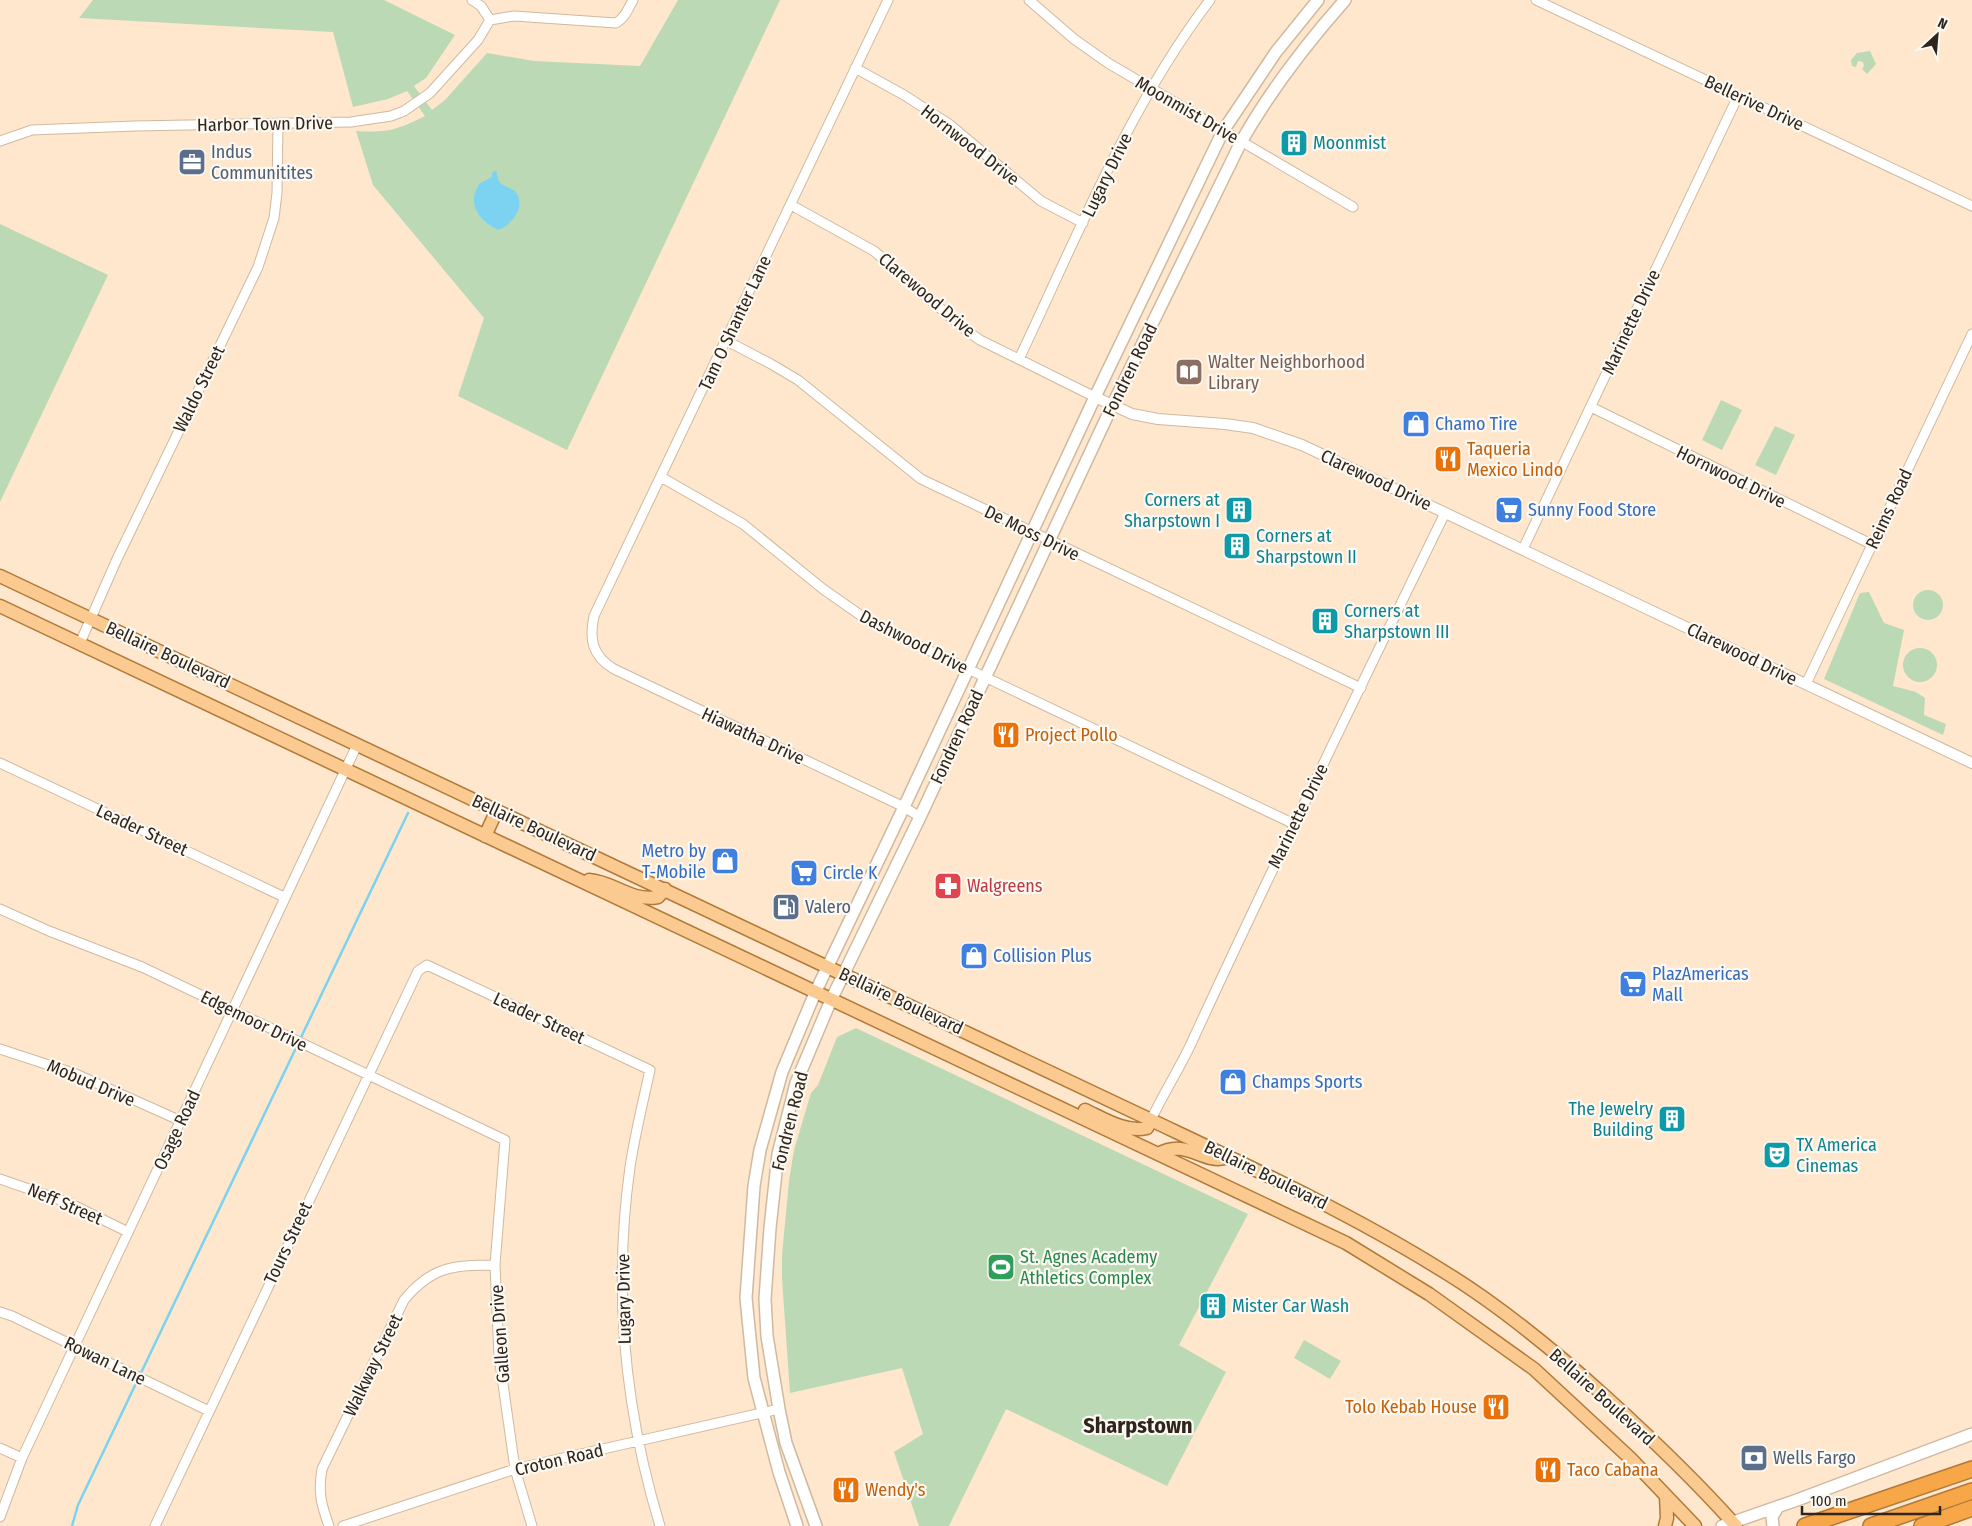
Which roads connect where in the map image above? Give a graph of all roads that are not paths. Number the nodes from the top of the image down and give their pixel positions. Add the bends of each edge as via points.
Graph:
1 (472, 0) edge
2 (633, 0) edge
3 (888, 0) edge
4 (1029, 0) edge
5 (1210, 0) edge
6 (1318, 0) edge
7 (1344, 0) edge
8 (1536, 0) edge
9 (490, 20) junction
10 (855, 68) junction
11 (1152, 90) junction
12 (1738, 96) junction
13 (278, 125) junction
14 (1223, 132) junction
15 (0, 141) edge
16 (1241, 142) junction
17 (791, 204) junction
18 (1972, 206) edge
19 (1353, 207) dead end
20 (1083, 223) junction
21 (1972, 334) edge
22 (727, 341) junction
23 (1018, 359) junction
24 (1095, 397) junction
25 (1112, 406) junction
26 (1591, 408) junction
27 (661, 477) junction
28 (1445, 513) junction
29 (1033, 533) junction
30 (1049, 541) junction
31 (1872, 544) junction
32 (1523, 549) junction
33 (0, 576) edge
34 (0, 606) edge
35 (91, 619) junction
36 (80, 644) junction
37 (593, 647) joint
38 (969, 670) junction
39 (985, 678) junction
40 (1806, 684) junction
41 (1360, 688) junction
42 (357, 745) junction
43 (0, 763) edge
44 (1972, 763) edge
45 (345, 770) junction
46 (904, 808) junction
47 (497, 810) junction
48 (920, 817) junction
49 (1294, 824) junction
50 (485, 836) junction
51 (574, 879) junction
52 (665, 890) junction
53 (284, 897) junction
54 (0, 908) edge
55 (427, 965) joint
56 (828, 966) junction
57 (844, 974) junction
58 (815, 993) junction
59 (831, 1000) junction
60 (233, 1010) junction
61 (0, 1049) edge
62 (650, 1070) joint
63 (367, 1076) junction
64 (1056, 1106) junction
65 (1151, 1120) junction
66 (181, 1121) junction
67 (505, 1140) joint
68 (760, 1150) junction
69 (778, 1154) junction
70 (1158, 1154) junction
71 (1230, 1157) junction
72 (0, 1179) edge
73 (128, 1232) junction
74 (495, 1265) junction
75 (0, 1312) edge
76 (75, 1346) junction
77 (778, 1409) junction
78 (209, 1411) junction
79 (763, 1412) junction
80 (1972, 1434) edge
81 (637, 1442) junction
82 (0, 1448) edge
83 (22, 1458) junction
84 (515, 1468) junction
85 (1972, 1468) edge
86 (1972, 1491) edge
87 (1666, 1496) junction
88 (1778, 1507) junction
89 (1972, 1508) edge
90 (0, 1516) edge
91 (1730, 1525) edge
92 (1807, 1525) edge
93 (155, 1526) edge
94 (328, 1526) edge
95 (343, 1526) edge
96 (532, 1526) edge
97 (660, 1526) edge
98 (797, 1526) edge
99 (816, 1526) edge
100 (1665, 1526) edge
101 (1695, 1526) edge
102 (1773, 1526) edge
103 (1871, 1526) edge
104 (1922, 1526) edge

1 - 9 street via 481,6
2 - 9 street via 622,20 616,23 514,16
3 - 10 street, Tam O Shanter Lane
4 - 11 street, Moonmist Drive via 1074,39
5 - 11 street, Lugary Drive
6 - 14 main road, Fondren Road via 1276,52
7 - 16 main road, Fondren Road via 1291,65
8 - 12 street, Bellerive Drive
9 - 13 street, Harbor Town Drive via 478,40 430,94 404,111 375,120
10 - 17 street, Tam O Shanter Lane
10 - 20 street, Hornwood Drive via 949,124 1041,201
11 - 14 street, Moonmist Drive
11 - 20 street, Lugary Drive
12 - 18 street, Bellerive Drive
12 - 26 street, Marinette Drive
13 - 15 street, Harbor Town Drive via 32,130
13 - 35 street, Waldo Street via 274,218 258,266 117,558
14 - 16 street, Moonmist Drive
14 - 24 main road, Fondren Road
16 - 19 street, Moonmist Drive
16 - 25 main road, Fondren Road
17 - 22 street, Tam O Shanter Lane
17 - 23 street, Clarewood Drive via 874,251 963,328
20 - 23 street, Lugary Drive
21 - 31 street, Reims Road
22 - 27 street, Tam O Shanter Lane
22 - 29 street, De Moss Drive via 798,380 921,479
23 - 24 street, Clarewood Drive
24 - 25 street, Clarewood Drive
24 - 29 main road, Fondren Road
25 - 28 street, Clarewood Drive via 1158,419 1225,424 1275,435
25 - 30 main road, Fondren Road
26 - 31 street, Hornwood Drive
26 - 32 street, Marinette Drive
27 - 37 street, Tam O Shanter Lane via 594,616 591,629
27 - 38 street, Dashwood Drive via 743,524 863,617
28 - 32 street, Clarewood Drive
28 - 41 street, Marinette Drive
29 - 30 street, De Moss Drive
29 - 38 main road, Fondren Road
30 - 39 main road, Fondren Road
30 - 41 street, De Moss Drive
31 - 40 street, Reims Road
32 - 40 street, Clarewood Drive
33 - 35 main road, Bellaire Boulevard
34 - 36 main road, Bellaire Boulevard
35 - 36 street, Waldo Street
35 - 42 main road, Bellaire Boulevard
36 - 45 main road, Bellaire Boulevard
37 - 46 street, Hiawatha Drive via 598,657 614,669
38 - 39 street, Dashwood Drive
38 - 46 main road, Fondren Road
39 - 48 main road, Fondren Road
39 - 49 street, Dashwood Drive
40 - 44 street, Clarewood Drive
41 - 49 street, Marinette Drive
42 - 45 street, Osage Road
42 - 47 main road, Bellaire Boulevard
43 - 53 street, Leader Street
45 - 50 main road, Bellaire Boulevard
45 - 53 street, Osage Road
46 - 48 street, Hiawatha Drive
46 - 56 main road, Fondren Road
47 - 50 main road
47 - 52 main road, Bellaire Boulevard
48 - 57 main road, Fondren Road
49 - 65 street, Marinette Drive via 1181,1064
50 - 51 main road, Bellaire Boulevard
51 - 52 main road via 599,881 640,899 658,897
51 - 58 main road, Bellaire Boulevard
52 - 56 main road, Bellaire Boulevard
53 - 60 street, Osage Road
54 - 60 street, Edgemoor Drive
55 - 62 street, Leader Street
55 - 63 street, Tours Street via 418,971
56 - 57 main road, Bellaire Boulevard
56 - 58 main road, Fondren Road
57 - 59 main road, Fondren Road
57 - 65 main road, Bellaire Boulevard
58 - 59 main road, Bellaire Boulevard
58 - 68 main road, Fondren Road via 782,1072
59 - 64 main road, Bellaire Boulevard
59 - 69 main road, Fondren Road via 796,1082
60 - 63 street, Edgemoor Drive
60 - 66 street, Osage Road
61 - 66 street, Mobud Drive via 76,1074
62 - 81 street, Lugary Drive via 630,1165 621,1285 626,1360
63 - 67 street, Edgemoor Drive
63 - 78 street, Tours Street
64 - 65 main road via 1080,1108 1133,1129 1146,1128
64 - 70 main road, Bellaire Boulevard
65 - 71 main road, Bellaire Boulevard
66 - 73 street, Osage Road
67 - 74 street, Galleon Drive
68 - 69 main road
68 - 79 main road, Fondren Road via 754,1186 746,1298 754,1378
69 - 77 main road, Fondren Road via 765,1299
70 - 71 main road via 1176,1148 1220,1159
70 - 87 main road, Bellaire Boulevard via 1341,1240 1429,1294 1534,1369
71 - 91 main road, Bellaire Boulevard via 1371,1228 1501,1310 1584,1377 1641,1430
72 - 73 street, Neff Street via 69,1203
73 - 76 street, Osage Road
74 - 84 street, Galleon Drive via 499,1356
74 - 94 street, Walkway Street via 461,1265 446,1269 416,1286 404,1300 322,1469 320,1500
75 - 76 street, Rowan Lane
76 - 78 street, Rowan Lane
76 - 83 street, Osage Road
77 - 79 street, Croton Road
77 - 99 main road, Fondren Road via 786,1442
78 - 93 street, Tours Street
79 - 81 street, Croton Road
79 - 98 main road, Fondren Road
80 - 88 main road
81 - 84 street, Croton Road
81 - 97 street, Lugary Drive
82 - 83 street
83 - 90 street, Osage Road
84 - 95 street, Croton Road
84 - 96 street, Galleon Drive
85 - 92 highway
86 - 103 highway
87 - 100 main road
87 - 101 main road, Bellaire Boulevard
88 - 91 main road
88 - 102 main road via 1772,1518
89 - 104 highway

